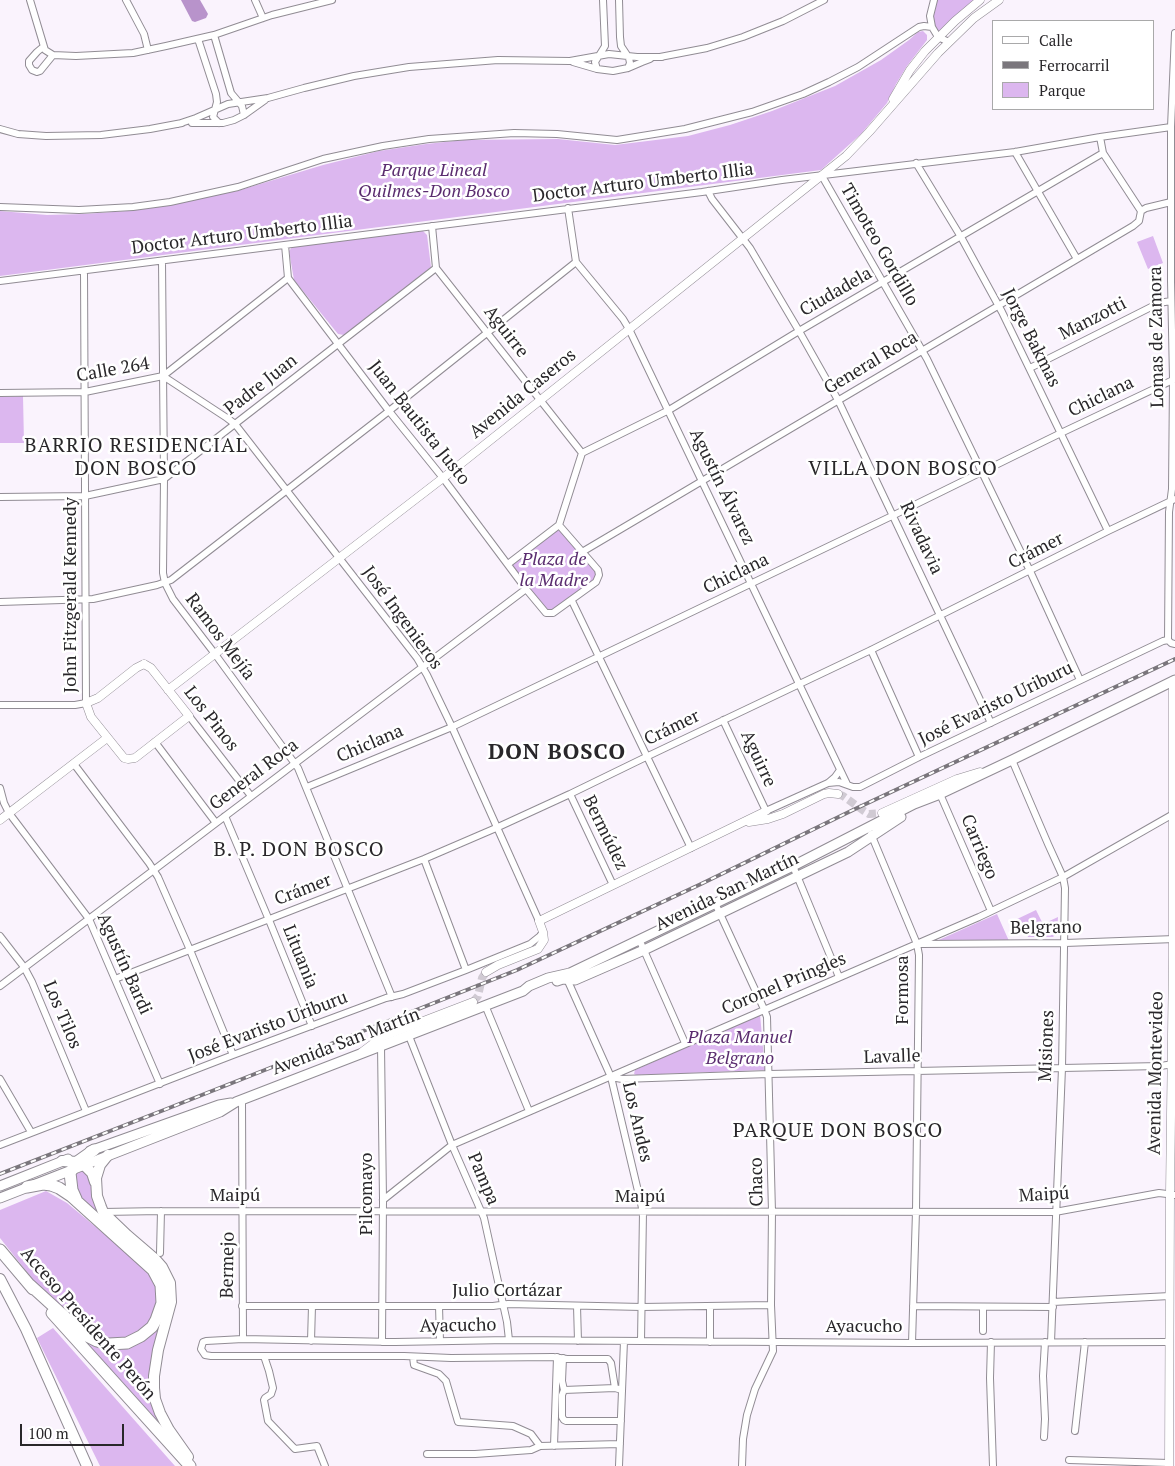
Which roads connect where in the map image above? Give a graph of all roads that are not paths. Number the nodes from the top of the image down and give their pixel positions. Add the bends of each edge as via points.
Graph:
1 (30, 0) edge
2 (126, 0) edge
3 (255, 0) edge
4 (332, 0) edge
5 (603, 0) edge
6 (619, 0) edge
7 (824, 0) edge
8 (934, 0) edge
9 (980, 0) edge
10 (999, 0) edge
11 (990, 3) edge
12 (931, 11) junction
13 (263, 18) junction
14 (932, 28) junction
15 (912, 31) junction
16 (1175, 33) edge
17 (214, 35) junction
18 (938, 37) junction
19 (198, 39) junction
20 (948, 42) junction
21 (43, 47) junction
22 (148, 50) junction
23 (925, 51) junction
24 (628, 55) junction
25 (53, 56) junction
26 (599, 56) junction
27 (662, 57) junction
28 (570, 61) junction
29 (628, 68) junction
30 (596, 69) junction
31 (268, 98) junction
32 (239, 102) junction
33 (215, 110) junction
34 (887, 110) junction
35 (1174, 112) edge
36 (244, 115) junction
37 (219, 123) junction
38 (178, 124) junction
39 (1171, 127) junction
40 (0, 129) edge
41 (1100, 137) junction
42 (1015, 152) junction
43 (1103, 153) junction
44 (916, 163) junction
45 (822, 176) junction
46 (708, 191) junction
47 (1038, 192) junction
48 (1171, 202) junction
49 (0, 207) edge
50 (568, 208) junction
51 (1141, 211) junction
52 (432, 226) junction
53 (961, 237) junction
54 (743, 238) junction
55 (285, 246) junction
56 (1078, 259) junction
57 (162, 261) junction
58 (576, 262) junction
59 (436, 268) junction
60 (84, 271) junction
61 (288, 278) junction
62 (0, 281) edge
63 (1173, 281) edge
64 (883, 282) junction
65 (1171, 300) junction
66 (998, 304) junction
67 (629, 328) junction
68 (800, 331) junction
69 (487, 332) junction
70 (339, 344) junction
71 (922, 350) junction
72 (1030, 368) junction
73 (163, 376) junction
74 (1174, 379) edge
75 (85, 392) junction
76 (0, 393) edge
77 (540, 399) junction
78 (838, 400) junction
79 (669, 410) junction
80 (389, 411) junction
81 (235, 424) junction
82 (1061, 433) junction
83 (582, 453) junction
84 (982, 472) junction
85 (443, 478) junction
86 (164, 479) junction
87 (702, 481) junction
88 (287, 490) junction
89 (85, 496) junction
90 (0, 497) edge
91 (1173, 500) edge
92 (894, 516) junction
93 (560, 525) junction
94 (1108, 531) junction
95 (582, 552) junction
96 (339, 557) junction
97 (508, 564) junction
98 (1030, 571) junction
99 (165, 583) junction
100 (752, 583) junction
101 (526, 589) junction
102 (86, 600) junction
103 (572, 601) junction
104 (0, 602) edge
105 (941, 616) junction
106 (1168, 640) junction
107 (1175, 644) edge
108 (871, 650) junction
109 (215, 654) junction
110 (598, 658) junction
111 (423, 667) junction
112 (1080, 680) junction
113 (1174, 681) edge
114 (800, 684) junction
115 (168, 690) junction
116 (86, 703) junction
117 (0, 705) edge
118 (189, 716) junction
119 (723, 720) junction
120 (991, 723) junction
121 (452, 727) junction
122 (108, 738) junction
123 (156, 742) junction
124 (646, 757) junction
125 (919, 757) junction
126 (1012, 760) junction
127 (295, 763) junction
128 (74, 764) junction
129 (999, 767) junction
130 (840, 770) junction
131 (828, 783) junction
132 (847, 784) junction
133 (307, 787) junction
134 (0, 788) edge
135 (570, 794) junction
136 (838, 794) tunnel mouth
137 (938, 795) junction
138 (252, 796) junction
139 (766, 811) junction
140 (9, 813) junction
141 (882, 813) tunnel mouth
142 (1174, 813) edge
143 (225, 816) junction
144 (0, 820) edge
145 (216, 823) junction
146 (741, 824) junction
147 (496, 828) junction
148 (870, 832) junction
149 (691, 848) junction
150 (424, 859) junction
151 (792, 866) junction
152 (154, 870) junction
153 (1174, 871) edge
154 (797, 876) junction
155 (1063, 877) junction
156 (614, 885) junction
157 (348, 889) junction
158 (715, 902) junction
159 (991, 911) junction
160 (720, 912) junction
161 (89, 919) junction
162 (269, 920) junction
163 (539, 921) junction
164 (543, 932) junction
165 (0, 936) edge
166 (639, 940) junction
167 (1174, 940) edge
168 (1065, 943) junction
169 (917, 944) junction
170 (190, 950) junction
171 (644, 950) junction
172 (615, 951) junction
173 (24, 968) junction
174 (466, 970) junction
175 (486, 972) tunnel mouth
176 (839, 977) junction
177 (580, 978) junction
178 (115, 979) junction
179 (567, 979) junction
180 (0, 986) edge
181 (523, 991) junction
182 (392, 996) junction
183 (473, 1002) dead end
184 (485, 1005) junction
185 (764, 1009) junction
186 (312, 1026) junction
187 (409, 1036) junction
188 (685, 1043) junction
189 (381, 1046) junction
190 (359, 1054) junction
191 (233, 1055) junction
192 (1173, 1064) edge
193 (1062, 1068) junction
194 (918, 1071) junction
195 (769, 1074) junction
196 (611, 1077) junction
197 (0, 1079) edge
198 (160, 1084) junction
199 (239, 1101) junction
200 (86, 1111) junction
201 (529, 1111) junction
202 (31, 1132) junction
203 (0, 1145) edge
204 (452, 1145) junction
205 (94, 1150) junction
206 (108, 1156) junction
207 (62, 1162) junction
208 (78, 1166) junction
209 (95, 1182) junction
210 (0, 1186) edge
211 (27, 1187) junction
212 (1172, 1194) edge
213 (0, 1198) edge
214 (383, 1200) junction
215 (82, 1206) junction
216 (161, 1211) junction
217 (382, 1211) junction
218 (481, 1211) junction
219 (916, 1211) junction
220 (104, 1212) junction
221 (244, 1212) junction
222 (643, 1212) junction
223 (772, 1212) junction
224 (1055, 1212) junction
225 (0, 1250) edge
226 (160, 1253) dead end
227 (0, 1280) edge
228 (30, 1285) junction
229 (1170, 1296) junction
230 (1053, 1304) junction
231 (502, 1305) junction
232 (771, 1305) junction
233 (242, 1306) junction
234 (312, 1306) junction
235 (382, 1306) junction
236 (440, 1306) junction
237 (577, 1306) junction
238 (642, 1306) junction
239 (710, 1306) junction
240 (913, 1306) junction
241 (983, 1306) junction
242 (1172, 1323) edge
243 (984, 1330) dead end
244 (243, 1340) junction
245 (509, 1340) junction
246 (312, 1341) junction
247 (440, 1341) junction
248 (578, 1341) junction
249 (624, 1341) junction
250 (641, 1341) junction
251 (382, 1342) junction
252 (395, 1342) junction
253 (710, 1342) junction
254 (772, 1342) junction
255 (991, 1342) junction
256 (1048, 1342) junction
257 (1085, 1342) junction
258 (1169, 1342) junction
259 (912, 1343) junction
260 (264, 1356) junction
261 (404, 1356) junction
262 (413, 1357) junction
263 (560, 1358) junction
264 (618, 1389) junction
265 (564, 1390) junction
266 (621, 1421) junction
267 (1075, 1431) dead end
268 (1044, 1437) dead end
269 (620, 1444) junction
270 (540, 1446) junction
271 (554, 1446) junction
272 (1172, 1453) edge
273 (427, 1454) dead end
274 (1069, 1460) dead end
275 (1169, 1464) edge
276 (87, 1466) edge
277 (192, 1466) edge
278 (325, 1466) edge
279 (619, 1466) edge
280 (742, 1466) edge
281 (993, 1466) edge

1 - 21 street
2 - 22 street via 144,34
3 - 13 street
4 - 13 street
5 - 26 street via 605,46
6 - 24 street via 620,43
7 - 27 street via 783,22 751,34 707,48
8 - 12 street
9 - 18 street, Avenida Caseros
10 - 11 street, Avenida Caseros
11 - 20 street, Avenida Caseros
12 - 14 street
12 - 15 street
13 - 17 street
14 - 15 street via 924,26
14 - 18 street
14 - 23 street
15 - 49 street via 858,66 803,94 752,112 686,129 617,140 514,133 429,138 322,159 238,187 170,202 79,210
16 - 35 street, Lomas de Zamora
17 - 19 street
17 - 32 street via 232,93
18 - 20 street
18 - 23 street, Avenida Caseros
19 - 22 street
19 - 33 street via 216,94
20 - 34 street, Avenida Caseros
21 - 25 street
21 - 25 street via 29,61 32,70 40,71
22 - 25 street via 102,56
23 - 34 street, Avenida Caseros via 902,82
24 - 26 street
24 - 27 street
24 - 29 street
26 - 28 street
26 - 30 street via 595,62
27 - 29 street
28 - 30 street
28 - 31 street via 498,60 409,67 344,78
29 - 30 street via 613,71
31 - 32 street
31 - 36 street
32 - 33 street
32 - 36 street
33 - 37 street via 213,117
33 - 38 street
34 - 45 street, Avenida Caseros via 855,147
35 - 39 street, Lomas de Zamora
36 - 37 street
37 - 38 street
38 - 40 street via 101,135 46,136
39 - 41 street, Doctor Arturo Umberto Illia
39 - 48 street, Lomas de Zamora
41 - 42 street, Doctor Arturo Umberto Illia
41 - 43 street
42 - 44 street, Doctor Arturo Umberto Illia
42 - 47 street
43 - 47 street, Ciudadela
43 - 51 street
44 - 45 street, Doctor Arturo Umberto Illia
44 - 53 street, Jorge Bakmas
45 - 46 street, Doctor Arturo Umberto Illia
45 - 54 street, Avenida Caseros
45 - 64 street, Timoteo Gordillo
46 - 50 street, Doctor Arturo Umberto Illia
46 - 54 street, Rivadavia
47 - 53 street, Ciudadela
47 - 56 street
48 - 51 street
48 - 63 street, Lomas de Zamora
50 - 52 street, Doctor Arturo Umberto Illia
50 - 58 street
51 - 56 street, General Roca via 1139,221 1133,226
52 - 55 street, Doctor Arturo Umberto Illia
52 - 59 street
53 - 64 street, Ciudadela
53 - 66 street, Jorge Bakmas
54 - 67 street, Avenida Caseros
54 - 68 street, Rivadavia
55 - 57 street, Doctor Arturo Umberto Illia
55 - 61 street
56 - 66 street, General Roca
57 - 60 street, Doctor Arturo Umberto Illia
57 - 73 street, Ramos Mejía
58 - 67 street, Agustín Álvarez
58 - 69 street
59 - 69 street, Aguirre
59 - 70 street, Padre Juan
60 - 62 street, Doctor Arturo Umberto Illia
60 - 75 street, John Fitzgerald Kennedy
61 - 70 street, Juan Bautista Justo
61 - 73 street, Calle 264
63 - 65 street, Lomas de Zamora
64 - 68 street, Ciudadela
64 - 71 street, Timoteo Gordillo
65 - 72 street, Manzotti via 1159,303
65 - 74 street, Lomas de Zamora
66 - 71 street, General Roca
66 - 72 street, Jorge Bakmas
67 - 77 street, Avenida Caseros
67 - 79 street, Agustín Álvarez
68 - 78 street, Rivadavia
68 - 79 street, Ciudadela
69 - 77 street, Aguirre
69 - 80 street
70 - 80 street, Juan Bautista Justo
70 - 81 street, Padre Juan
71 - 78 street, General Roca
71 - 84 street, Timoteo Gordillo
72 - 82 street, Jorge Bakmas
73 - 75 street, Calle 264
73 - 81 street, José Ingenieros
73 - 86 street, Ramos Mejía
74 - 82 street, Chiclana
74 - 91 street, Lomas de Zamora
75 - 76 street, Calle 264
75 - 89 street, John Fitzgerald Kennedy
77 - 83 street, Aguirre
77 - 85 street, Avenida Caseros
78 - 87 street, General Roca
78 - 92 street, Rivadavia
79 - 83 street, Ciudadela
79 - 87 street, Agustín Álvarez
80 - 85 street, Juan Bautista Justo
80 - 88 street
81 - 86 street, Padre Juan
81 - 88 street, José Ingenieros
82 - 84 street, Chiclana
82 - 94 street, Jorge Bakmas
83 - 93 street
84 - 92 street, Chiclana
84 - 98 street, Timoteo Gordillo
85 - 96 street, Avenida Caseros
85 - 97 street, Juan Bautista Justo
86 - 89 street, Padre Juan
86 - 99 street, Ramos Mejía
87 - 95 street, General Roca
87 - 100 street, Agustín Álvarez
88 - 96 street, José Ingenieros
88 - 99 street
89 - 90 street, Padre Juan
89 - 102 street, John Fitzgerald Kennedy
91 - 94 street, Crámer
91 - 106 street, Lomas de Zamora via 1169,512
92 - 100 street, Chiclana
92 - 105 street, Rivadavia
93 - 95 street
93 - 97 street
94 - 98 street, Crámer
95 - 103 street via 599,575
96 - 109 street, Avenida Caseros
96 - 111 street, José Ingenieros
97 - 101 street, Juan Bautista Justo
98 - 105 street, Crámer
98 - 112 street, Timoteo Gordillo
99 - 102 street
99 - 109 street, Ramos Mejía via 173,600
100 - 110 street, Chiclana
100 - 114 street, Agustín Álvarez
101 - 103 street, Juan Bautista Justo via 546,613 553,614
101 - 111 street, General Roca
102 - 104 street
102 - 116 street, John Fitzgerald Kennedy
103 - 110 street
105 - 108 street, Crámer
105 - 120 street, Rivadavia
106 - 107 street
106 - 112 street, José Evaristo Uriburu
108 - 114 street, Crámer
108 - 125 street
109 - 115 street, Avenida Caseros
109 - 127 street, Ramos Mejía
110 - 121 street, Chiclana
110 - 124 street
111 - 121 street, José Ingenieros
111 - 127 street, General Roca
112 - 120 street, José Evaristo Uriburu
113 - 126 main road, Avenida San Martín
113 - 142 street, Avenida Montevideo
114 - 119 street, Crámer
114 - 130 street, Agustín Álvarez
115 - 116 street, Los Pinos via 144,664 98,698
115 - 118 street, Los Pinos
116 - 117 street
116 - 122 street, John Fitzgerald Kennedy via 91,716
118 - 123 street
118 - 138 street, Los Pinos
119 - 124 street, Crámer
119 - 139 street, Aguirre
120 - 125 street, José Evaristo Uriburu
121 - 133 street, Chiclana
121 - 147 street, José Ingenieros
122 - 123 street, John Fitzgerald Kennedy via 128,760
122 - 128 street
123 - 145 street
124 - 135 street, Crámer
124 - 149 street
125 - 132 street, José Evaristo Uriburu via 860,787
126 - 129 main road, Avenida San Martín
126 - 155 street, Misiones
127 - 133 street, Ramos Mejía
127 - 138 street, General Roca
128 - 140 street
128 - 152 street
129 - 137 main road, Avenida San Martín
129 - 141 street via 958,779
130 - 131 street, José Evaristo Uriburu
130 - 132 street, Agustín Álvarez
131 - 132 street, José Evaristo Uriburu
131 - 139 street, José Evaristo Uriburu
133 - 157 street, Ramos Mejía
134 - 140 street, Agustín Bardi
135 - 147 street, Crámer
135 - 156 street, Bermúdez
136 - 146 street via 824,794 783,814
137 - 148 main road, Avenida San Martín
137 - 159 street, Carriego
138 - 143 street, General Roca
139 - 146 street, José Evaristo Uriburu
140 - 144 street
140 - 161 street, Agustín Bardi
142 - 153 street, Avenida Montevideo
142 - 155 street, Coronel Pringles
143 - 145 street, General Roca
143 - 162 street, Lituania
145 - 152 street, General Roca
146 - 149 street, José Evaristo Uriburu
147 - 150 street, Crámer
147 - 163 street, José Ingenieros
148 - 151 main road, Avenida San Martín
148 - 154 main road, Avenida San Martín via 848,852
148 - 169 street, Formosa
149 - 156 street, José Evaristo Uriburu
150 - 157 street, Crámer
150 - 174 street
151 - 154 street
151 - 158 main road, Avenida San Martín
152 - 161 street, General Roca
152 - 170 street
153 - 167 street, Avenida Montevideo
154 - 160 main road, Avenida San Martín
154 - 176 street
155 - 159 street, Coronel Pringles
155 - 168 street, Misiones
156 - 163 street, José Evaristo Uriburu
157 - 162 street, Crámer
157 - 182 street, Ramos Mejía
158 - 160 street, Chaco
158 - 166 main road, Avenida San Martín
159 - 169 street, Coronel Pringles
160 - 171 main road, Avenida San Martín
160 - 185 street, Chaco
161 - 173 street, General Roca
161 - 178 street, Agustín Bardi
162 - 170 street, Crámer
162 - 186 street, Lituania
163 - 164 street, José Ingenieros
164 - 174 street, José Evaristo Uriburu via 530,944
164 - 175 street via 544,940 538,949
165 - 173 street, Los Tilos
166 - 171 street
166 - 172 main road, Avenida San Martín
167 - 168 street, Belgrano
167 - 192 street, Avenida Montevideo
168 - 169 street, Belgrano
168 - 193 street, Misiones
169 - 176 street, Coronel Pringles
169 - 194 street, Formosa
170 - 178 street, Crámer
170 - 191 street
171 - 177 main road, Avenida San Martín
171 - 188 street
172 - 177 main road via 615,956 584,970
172 - 181 main road, Avenida San Martín
173 - 180 street, General Roca
173 - 200 street, Los Tilos
174 - 182 street, José Evaristo Uriburu
176 - 185 street, Coronel Pringles
177 - 179 main road, Avenida San Martín
178 - 198 street, Agustín Bardi
179 - 181 main road, Avenida San Martín
179 - 196 street, Los Andes
181 - 184 main road, Avenida San Martín
182 - 186 street, José Evaristo Uriburu
183 - 190 street via 382,1037
184 - 187 main road, Avenida San Martín
184 - 201 street
185 - 188 street, Coronel Pringles
185 - 195 street, Chaco
186 - 191 street, José Evaristo Uriburu
187 - 189 main road, Avenida San Martín
187 - 204 street, Pampa
188 - 196 street, Coronel Pringles
189 - 190 main road, Avenida San Martín
189 - 214 street, Pilcomayo
190 - 199 main road, Avenida San Martín
191 - 198 street, José Evaristo Uriburu
192 - 193 street, Lavalle
192 - 212 street, Avenida Montevideo
193 - 194 street, Lavalle
193 - 224 street, Misiones
194 - 195 street, Lavalle
194 - 219 street, Formosa
195 - 196 street, Lavalle
195 - 223 street, Chaco
196 - 201 street, Coronel Pringles
196 - 222 street, Los Andes
197 - 202 street
198 - 200 street, José Evaristo Uriburu
199 - 205 main road, Avenida San Martín via 219,1105
199 - 206 main road, Avenida San Martín via 220,1112
199 - 221 street, Bermejo
200 - 202 street, José Evaristo Uriburu
201 - 204 street, Coronel Pringles
202 - 203 street, José Evaristo Uriburu
204 - 214 street, Coronel Pringles
204 - 218 street, Pampa
205 - 207 main road, Avenida San Martín
205 - 208 highway
206 - 208 main road, Avenida San Martín
206 - 209 main road via 96,1173
207 - 208 main road
207 - 210 main road, Avenida San Martín
208 - 209 main road via 92,1173
208 - 211 main road, Avenida San Martín
208 - 215 highway via 70,1175 72,1190
209 - 220 main road
211 - 213 main road, Avenida San Martín
211 - 215 highway via 52,1185
212 - 224 street, Maipú via 1159,1193
212 - 229 street, Avenida Montevideo
214 - 217 street, Pilcomayo
215 - 228 highway via 157,1275 162,1296 152,1327 126,1343 97,1341 85,1335
216 - 220 street, Maipú
216 - 221 street, Maipú
216 - 226 street
217 - 218 street, Maipú
217 - 221 street, Maipú
217 - 235 street, Pilcomayo
218 - 222 street, Maipú
218 - 231 street, Pampa
219 - 223 street, Maipú
219 - 224 street, Maipú
219 - 240 street, Formosa
220 - 277 main road via 155,1259 167,1275 172,1302 155,1363 154,1394 164,1422
221 - 233 street, Bermejo
222 - 223 street, Maipú
222 - 238 street, Los Andes
223 - 232 street, Chaco
224 - 230 street, Misiones
225 - 228 highway, Acceso Presidente Perón
227 - 276 main road via 26,1329
228 - 277 highway, Acceso Presidente Perón via 68,1332
229 - 230 street
229 - 242 street, Avenida Montevideo
230 - 241 street
230 - 256 street, Misiones
231 - 236 street, Julio Cortázar
231 - 237 street, Julio Cortázar
231 - 245 street, Pampa
232 - 239 street, Julio Cortázar
232 - 254 street, Chaco
233 - 234 street, Julio Cortázar
233 - 244 street, Bermejo
234 - 235 street, Julio Cortázar
234 - 246 street
235 - 236 street, Julio Cortázar
235 - 251 street, Pilcomayo
236 - 247 street
237 - 238 street, Julio Cortázar
237 - 248 street
238 - 239 street, Julio Cortázar
238 - 250 street, Los Andes
239 - 253 street
240 - 241 street
240 - 259 street, Formosa
241 - 243 street
242 - 258 street, Avenida Montevideo
244 - 246 street, Ayacucho
244 - 260 street, Ayacucho via 206,1341 201,1349 205,1355 211,1356
245 - 247 street, Ayacucho
245 - 248 street, Ayacucho
246 - 251 street, Ayacucho
247 - 252 street, Ayacucho
248 - 249 street, Ayacucho
249 - 250 street, Ayacucho
249 - 264 street
250 - 253 street, Ayacucho
251 - 252 street, Ayacucho
252 - 261 street
253 - 254 street, Ayacucho
254 - 259 street, Ayacucho
254 - 280 street, Chaco via 772,1354 746,1415
255 - 256 street, Ayacucho
255 - 259 street, Ayacucho
255 - 281 street
256 - 257 street, Ayacucho
256 - 268 street, Misiones via 1043,1376
257 - 258 street, Ayacucho
257 - 267 street
258 - 272 street, Avenida Montevideo
260 - 261 street, Ayacucho
260 - 278 street via 273,1388 264,1400 268,1421 295,1449 317,1446
261 - 262 street, Ayacucho
262 - 263 street, Ayacucho
262 - 270 street via 414,1365 439,1374 446,1381 458,1422 514,1426 531,1434
263 - 264 street, Ayacucho via 608,1359
263 - 265 street
263 - 271 street
264 - 265 street
264 - 266 street
265 - 266 street via 562,1417 566,1421
266 - 269 street
269 - 271 street
269 - 279 street
270 - 271 street
270 - 273 street via 531,1450 475,1454
272 - 275 street, Avenida Montevideo
274 - 275 street

